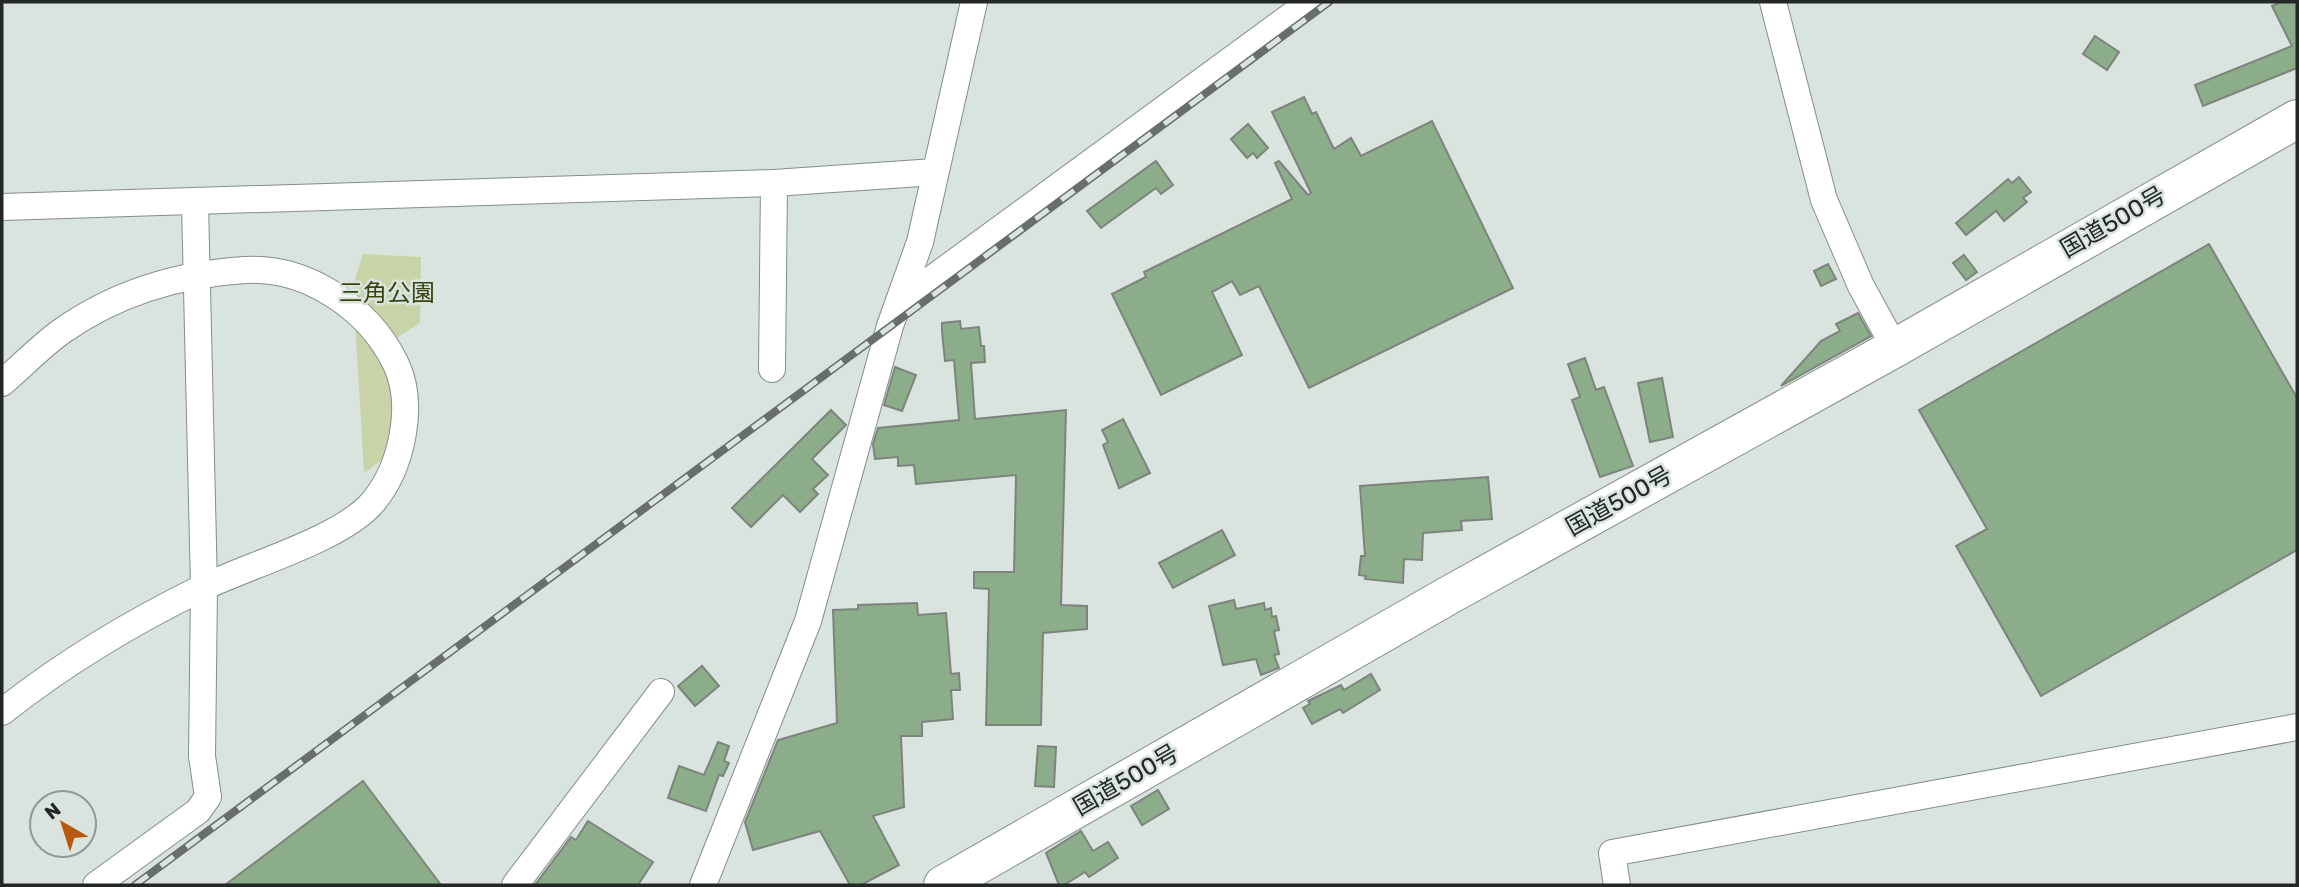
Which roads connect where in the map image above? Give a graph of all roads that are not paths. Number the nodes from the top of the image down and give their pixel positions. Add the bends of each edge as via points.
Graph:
1 (974, 2) edge
2 (1310, 2) edge
3 (1773, 2) edge
4 (2297, 119) edge
5 (935, 172) junction
6 (774, 183) junction
7 (195, 203) junction
8 (2, 207) edge
9 (196, 277) junction
10 (899, 303) junction
11 (1895, 348) junction
12 (772, 369) dead end
13 (2, 383) edge
14 (204, 587) junction
15 (661, 692) dead end
16 (2, 712) edge
17 (2297, 727) edge
18 (96, 885) edge
19 (515, 885) edge
20 (703, 885) edge
21 (943, 885) edge
22 (1617, 885) edge

1 - 5 street
2 - 10 street
3 - 11 street via 1824,200 1861,286
4 - 11 highway, 国道500号
5 - 6 street
5 - 10 street via 920,242
6 - 7 street
6 - 12 street
7 - 8 street
7 - 9 street
9 - 13 street via 138,291 98,308 61,332
9 - 14 street
9 - 14 street via 246,270 285,273 319,286 357,312 395,362 404,412 399,450 372,503 328,533
10 - 20 street via 808,621
11 - 21 highway, 国道500号 via 1451,594
14 - 16 street via 71,661
14 - 18 street via 202,756 208,797 198,811
15 - 19 street
17 - 22 street via 1612,853

